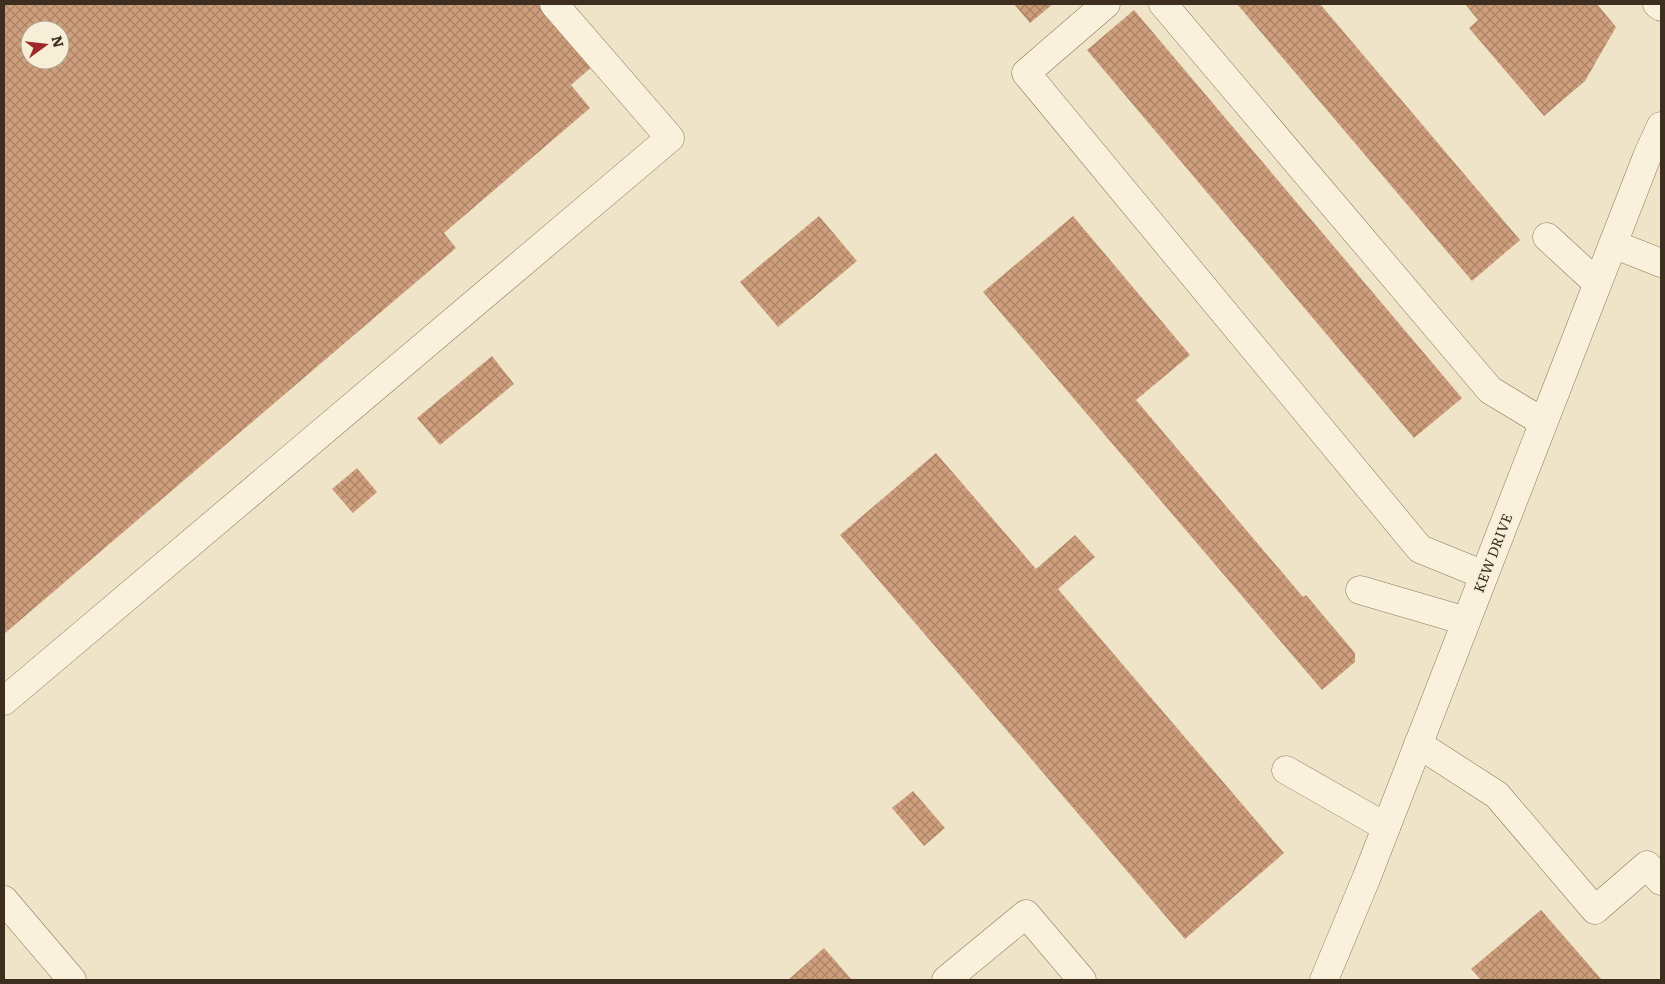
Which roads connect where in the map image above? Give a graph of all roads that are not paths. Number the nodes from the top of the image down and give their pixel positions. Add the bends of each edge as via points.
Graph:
1 (554, 4) edge
2 (1106, 4) edge
3 (1163, 4) edge
4 (1657, 4) edge
5 (1661, 7) edge
6 (1661, 126) edge
7 (1547, 237) dead end
8 (1612, 244) junction
9 (1661, 263) edge
10 (1598, 282) junction
11 (1543, 422) junction
12 (1484, 576) junction
13 (1360, 590) dead end
14 (1466, 621) junction
15 (4, 700) edge
16 (1418, 744) junction
17 (1286, 770) dead end
18 (1386, 827) junction
19 (1661, 881) edge
20 (4, 900) edge
21 (72, 980) edge
22 (946, 980) edge
23 (1082, 980) edge
24 (1324, 980) edge

1 - 15 street via 670,138
2 - 12 street via 1026,73 1420,549
3 - 11 street via 1490,390
4 - 5 street
6 - 8 street, KEW DRIVE
7 - 10 street
8 - 9 street
8 - 10 street, KEW DRIVE
10 - 11 street, KEW DRIVE
11 - 12 street, KEW DRIVE
12 - 14 street, KEW DRIVE
13 - 14 street
14 - 16 street, KEW DRIVE
16 - 18 street, KEW DRIVE
16 - 19 street via 1497,795 1595,910 1647,865
17 - 18 street
18 - 24 street, KEW DRIVE
20 - 21 street
22 - 23 street via 1026,914

